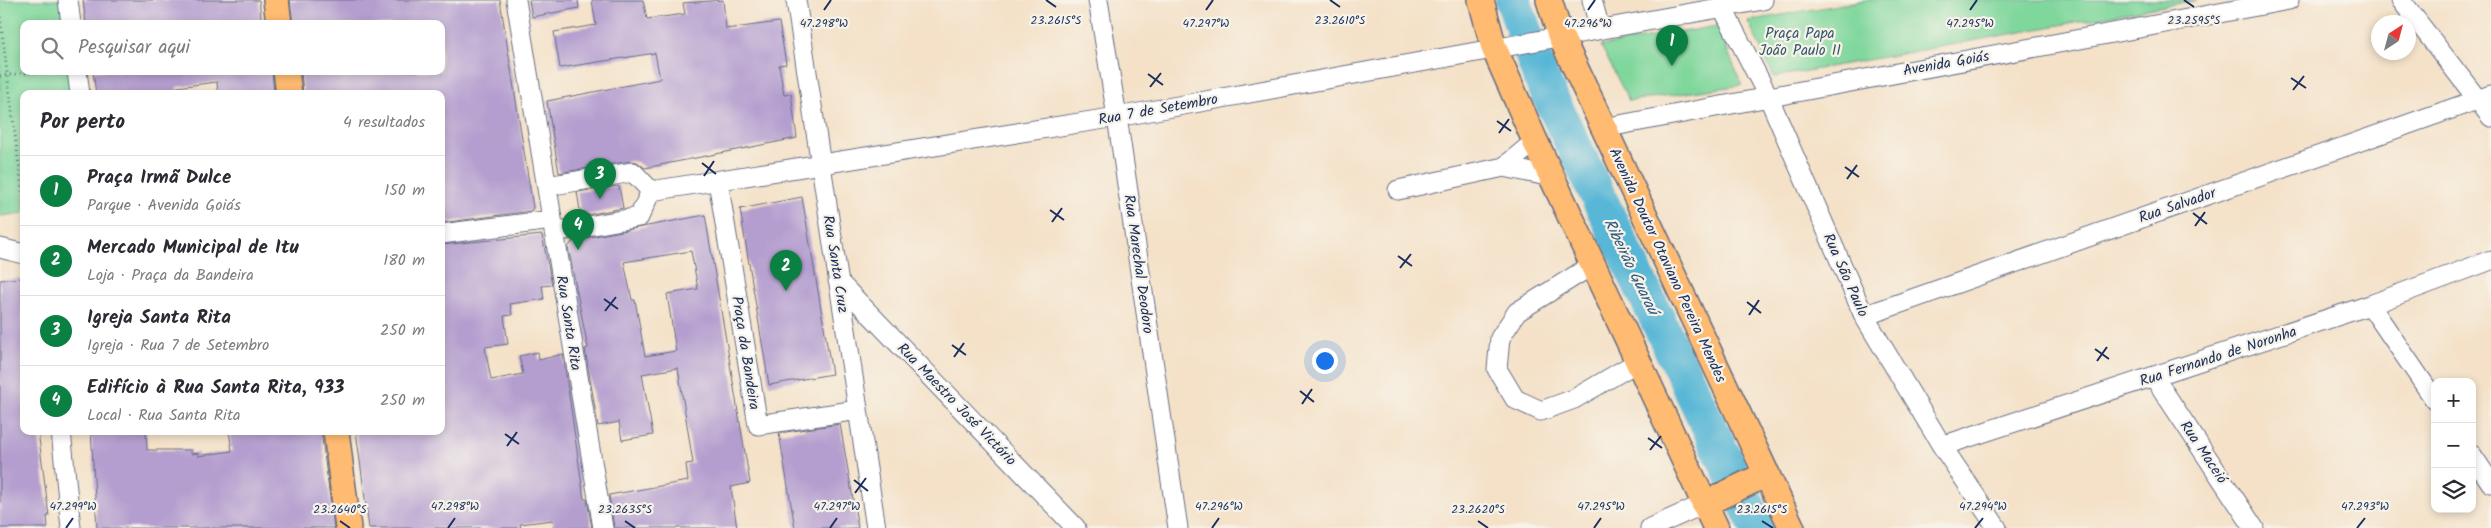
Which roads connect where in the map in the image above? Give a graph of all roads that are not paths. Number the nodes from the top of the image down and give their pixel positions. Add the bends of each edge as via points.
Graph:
1 (68, 0) edge
2 (276, 0) edge
3 (516, 0) edge
4 (796, 0) edge
5 (1098, 0) edge
6 (1481, 0) edge
7 (1549, 0) edge
8 (1592, 0) edge
9 (1760, 0) edge
10 (2289, 0) edge
11 (2400, 0) edge
12 (1722, 7) junction
13 (70, 20) edge
14 (278, 20) edge
15 (1600, 28) junction
16 (1550, 37) junction
17 (1502, 46) junction
18 (78, 75) edge
19 (287, 75) edge
20 (79, 90) edge
21 (288, 90) edge
22 (1768, 96) junction
23 (2484, 97) edge
24 (1117, 117) junction
25 (2491, 117) edge
26 (1603, 128) junction
27 (1535, 141) junction
28 (821, 166) junction
29 (1504, 167) junction
30 (1552, 177) junction
31 (718, 181) junction
32 (547, 186) junction
33 (1398, 190) dead end
34 (651, 191) junction
35 (553, 226) junction
36 (445, 234) edge
37 (0, 248) edge
38 (20, 253) edge
39 (2491, 260) edge
40 (1594, 264) junction
41 (838, 281) junction
42 (2370, 305) junction
43 (1864, 316) junction
44 (1639, 361) junction
45 (2154, 377) junction
46 (2431, 394) edge
47 (858, 410) junction
48 (61, 435) edge
49 (336, 435) edge
50 (1942, 446) junction
51 (2476, 461) edge
52 (1759, 478) junction
53 (2491, 483) edge
54 (1713, 499) junction
55 (71, 528) edge
56 (348, 528) edge
57 (603, 528) edge
58 (876, 528) edge
59 (1076, 528) edge
60 (1178, 528) edge
61 (1650, 528) edge
62 (1716, 528) edge
63 (1792, 528) edge
64 (1997, 528) edge
65 (2254, 528) edge

1 - 13 street
2 - 14 main road
3 - 32 street, Rua Santa Rita
4 - 28 street, Rua Santa Cruz
5 - 24 street, Rua Marechal Deodoro
6 - 17 main road
7 - 16 main road, Avenida Doutor Otaviano Pereira Mendes
8 - 15 street
9 - 12 street
10 - 22 street, Avenida Goiás
11 - 23 street
12 - 15 street
12 - 22 street, Rua São Paulo
15 - 16 street
16 - 17 street
16 - 26 main road, Avenida Doutor Otaviano Pereira Mendes
17 - 24 street, Rua 7 de Setembro
17 - 27 main road
18 - 20 street
19 - 21 main road
22 - 26 street, Avenida Goiás
22 - 43 street, Rua São Paulo
23 - 25 street
23 - 43 street, Rua Salvador
24 - 28 street, Rua 7 de Setembro
24 - 60 street, Rua Marechal Deodoro
26 - 52 main road, Avenida Doutor Otaviano Pereira Mendes
27 - 29 street
27 - 30 main road
28 - 31 street
28 - 41 street, Rua Santa Cruz
29 - 30 street
29 - 33 street
30 - 40 main road
31 - 34 street
31 - 47 street, Praça da Bandeira via 758,425
32 - 34 street via 633,172
32 - 35 street, Rua Santa Rita
34 - 35 street via 640,217
35 - 36 street
35 - 57 street, Rua Santa Rita
37 - 38 street
39 - 42 street, Rua Fernando de Noronha
40 - 44 main road
40 - 44 street via 1517,312 1500,338 1497,368 1515,399 1542,411 1574,399
41 - 47 street, Rua Santa Cruz
41 - 59 street, Rua Maestro José Victório
42 - 45 street, Rua Fernando de Noronha
42 - 46 street
43 - 50 street, Rua São Paulo
44 - 54 main road
45 - 50 street, Rua Fernando de Noronha
45 - 65 street, Rua Maceió
47 - 58 street, Rua Santa Cruz
48 - 55 street
49 - 56 main road
50 - 64 street, Rua São Paulo
51 - 53 street
52 - 54 main road
52 - 63 main road, Avenida Doutor Otaviano Pereira Mendes
54 - 61 street
54 - 62 main road

